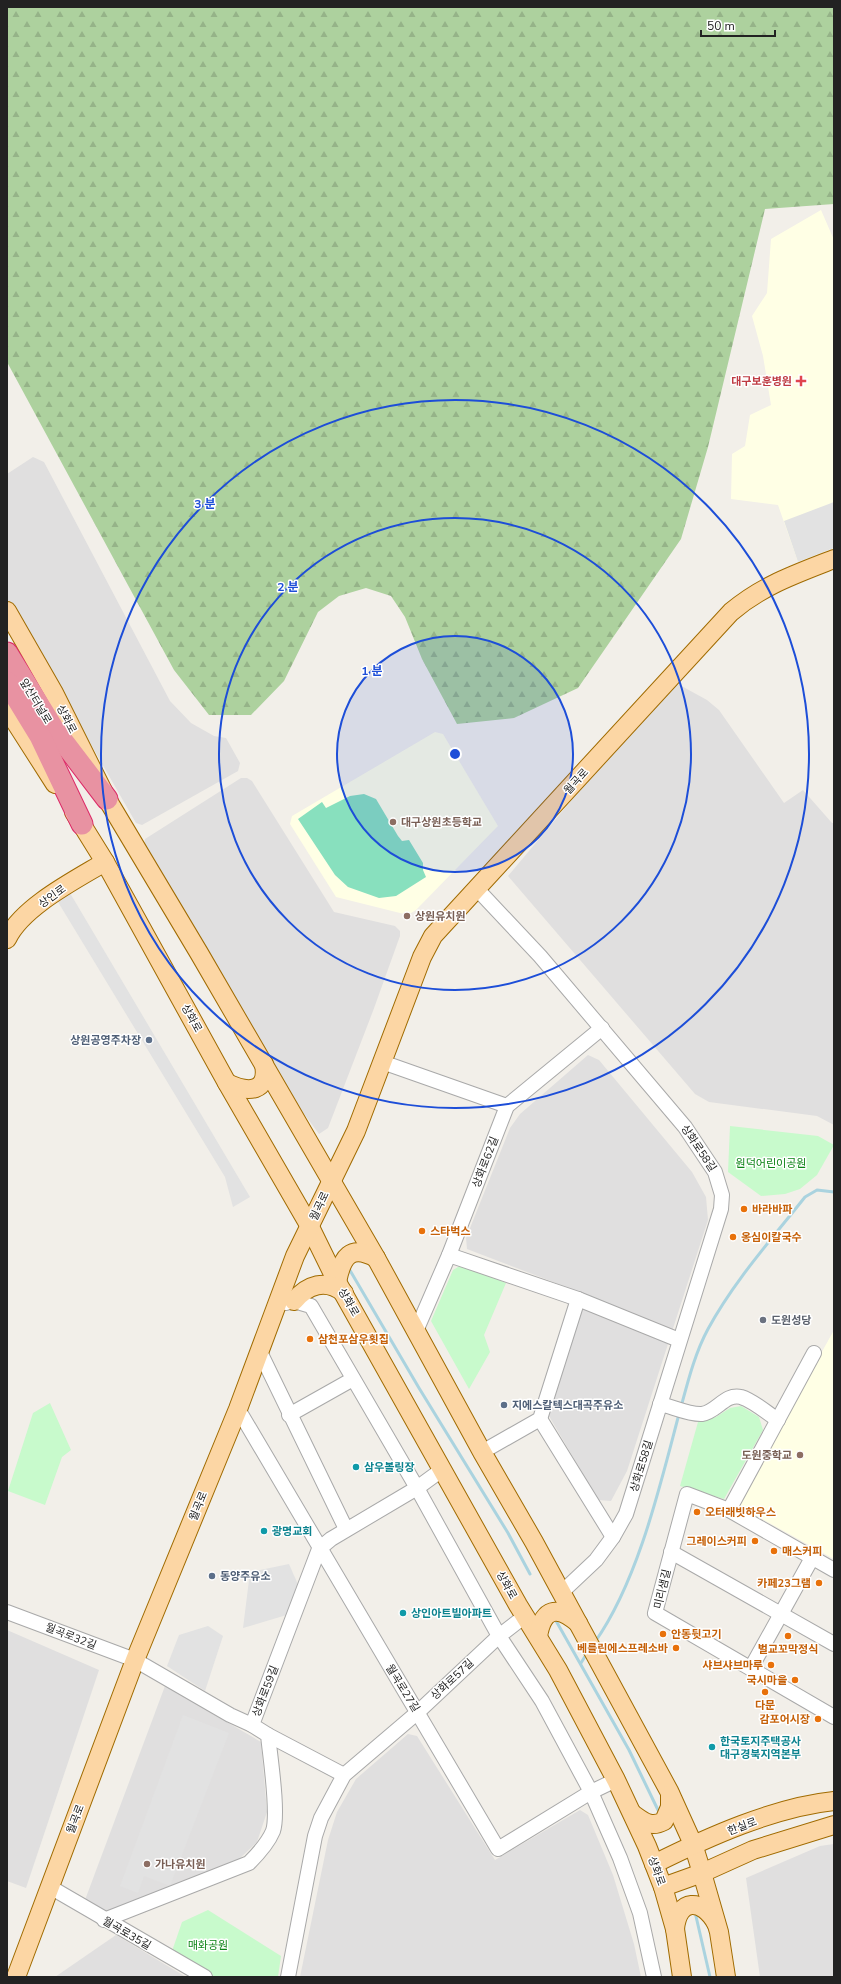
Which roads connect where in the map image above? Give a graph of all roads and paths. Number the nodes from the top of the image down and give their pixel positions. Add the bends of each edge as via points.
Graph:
1 (834, 559) edge
2 (7, 611) edge
3 (7, 653) edge
4 (7, 682) edge
5 (7, 709) edge
6 (46, 732) junction
7 (107, 799) junction
8 (82, 824) junction
9 (105, 862) junction
10 (477, 889) junction
11 (7, 939) edge
12 (602, 1028) junction
13 (382, 1062) junction
14 (264, 1064) junction
15 (227, 1083) junction
16 (507, 1106) junction
17 (330, 1181) junction
18 (310, 1225) junction
19 (450, 1254) junction
20 (376, 1258) junction
21 (340, 1287) junction
22 (578, 1300) junction
23 (286, 1304) junction
24 (416, 1331) junction
25 (679, 1340) junction
26 (260, 1352) junction
27 (814, 1353) dead end
28 (353, 1379) junction
29 (660, 1404) junction
30 (238, 1409) junction
31 (289, 1415) junction
32 (540, 1419) junction
33 (778, 1420) junction
34 (482, 1452) junction
35 (443, 1469) junction
36 (417, 1488) junction
37 (729, 1510) junction
38 (346, 1529) junction
39 (612, 1537) junction
40 (319, 1549) junction
41 (671, 1552) junction
42 (812, 1558) junction
43 (834, 1570) edge
44 (562, 1592) junction
45 (7, 1612) edge
46 (781, 1613) junction
47 (525, 1616) junction
48 (578, 1623) junction
49 (499, 1636) junction
50 (538, 1636) junction
51 (834, 1644) edge
52 (135, 1660) junction
53 (751, 1668) junction
54 (418, 1712) junction
55 (834, 1717) edge
56 (252, 1725) junction
57 (268, 1735) junction
58 (344, 1775) junction
59 (616, 1780) junction
60 (591, 1792) junction
61 (670, 1794) junction
62 (834, 1801) edge
63 (633, 1814) junction
64 (834, 1825) edge
65 (693, 1844) junction
66 (654, 1864) junction
67 (702, 1873) junction
68 (50, 1887) junction
69 (663, 1887) junction
70 (104, 1920) junction
71 (717, 1925) junction
72 (675, 1929) junction
73 (16, 1977) edge
74 (204, 1977) edge
75 (288, 1977) edge
76 (654, 1977) edge
77 (682, 1977) edge
78 (726, 1977) edge

1 - 10 main road, 월곡로 via 772,583 749,596 731,612
2 - 7 main road, 상화로 via 54,694
3 - 6 highway, 앞산터널로
4 - 6 highway, 앞산터널로
5 - 8 main road, 상화로
6 - 7 highway
6 - 8 highway
7 - 14 main road, 상화로
8 - 9 main road, 상화로
9 - 11 main road, 상인로 via 48,896 12,929
9 - 15 main road, 상화로
10 - 12 street, 상화로58길 via 540,956
10 - 13 main road, 월곡로 via 433,936 422,957
12 - 16 street, 상화로62길
12 - 25 street, 상화로58길 via 685,1127 715,1172 722,1195 721,1208
13 - 16 street
13 - 17 main road, 월곡로 via 356,1131
14 - 15 main road via 266,1076 257,1088 239,1089
14 - 17 main road, 상화로
15 - 18 main road, 상화로
16 - 19 street, 상화로62길
17 - 18 main road, 월곡로
17 - 20 main road, 상화로
18 - 21 main road, 상화로
18 - 23 main road, 월곡로 via 295,1256
19 - 22 street
19 - 24 street, 상화로62길
20 - 21 main road via 366,1253 354,1252 346,1257 343,1260
20 - 24 main road, 상화로
21 - 23 main road via 318,1285 303,1290
21 - 35 main road, 상화로
22 - 25 street
22 - 32 street
23 - 26 main road, 월곡로
23 - 28 street via 311,1306
24 - 34 main road, 상화로
25 - 29 street, 상화로58길
26 - 30 main road, 월곡로
26 - 31 street
27 - 33 street
28 - 31 street
28 - 36 street
29 - 33 street via 704,1414 731,1397 741,1397
29 - 39 street, 상화로58길 via 626,1514
30 - 40 street, 월곡로27길
30 - 52 main road, 월곡로
31 - 38 street
32 - 34 street
32 - 39 street
33 - 37 street
34 - 44 main road, 상화로
35 - 36 street
35 - 47 main road, 상화로
36 - 38 street
36 - 49 street
37 - 41 street, 미리샘길 via 687,1494
37 - 42 street, 미리샘길
38 - 40 street
39 - 44 street, 상화로58길 via 596,1560
40 - 54 street, 월곡로27길
40 - 56 street, 상화로59길
41 - 46 street, 미리샘길
41 - 53 street, 미리샘길 via 655,1612
42 - 43 street, 미리샘길
42 - 46 street
44 - 48 main road, 상화로
45 - 52 street, 월곡로32길
46 - 51 street, 미리샘길
46 - 53 street
47 - 49 street, 상화로57길
47 - 50 main road, 상화로
48 - 50 main road via 565,1612 550,1612 542,1619
48 - 61 main road, 상화로
49 - 54 street, 상화로57길
49 - 60 street via 542,1701
50 - 59 main road, 상화로
52 - 56 street
52 - 68 main road, 월곡로
53 - 55 street, 미리샘길
54 - 58 street, 상화로57길
54 - 60 street, 월곡로27길 via 498,1849
56 - 57 street, 상화로59길
57 - 58 street
57 - 70 street via 275,1803 273,1830 260,1852 249,1863
58 - 75 street, 상화로57길 via 321,1818 315,1836
59 - 60 street, 월곡로27길
59 - 63 main road, 상화로
60 - 76 street via 620,1858 640,1913
61 - 63 main road via 670,1807 664,1821 645,1823
61 - 65 main road, 상화로
62 - 65 main road, 한실로 via 813,1803 770,1815
63 - 66 main road, 상화로
64 - 67 main road via 753,1850
65 - 66 main road, 한실로
65 - 67 main road, 상화로
66 - 69 main road, 상화로
67 - 69 main road
67 - 71 main road, 상화로
68 - 70 street, 월곡로35길
68 - 73 main road, 월곡로
69 - 72 main road, 상화로
70 - 74 street, 월곡로35길
71 - 72 main road via 708,1911 692,1904 679,1913
71 - 78 main road, 상화로
72 - 77 main road, 상화로

